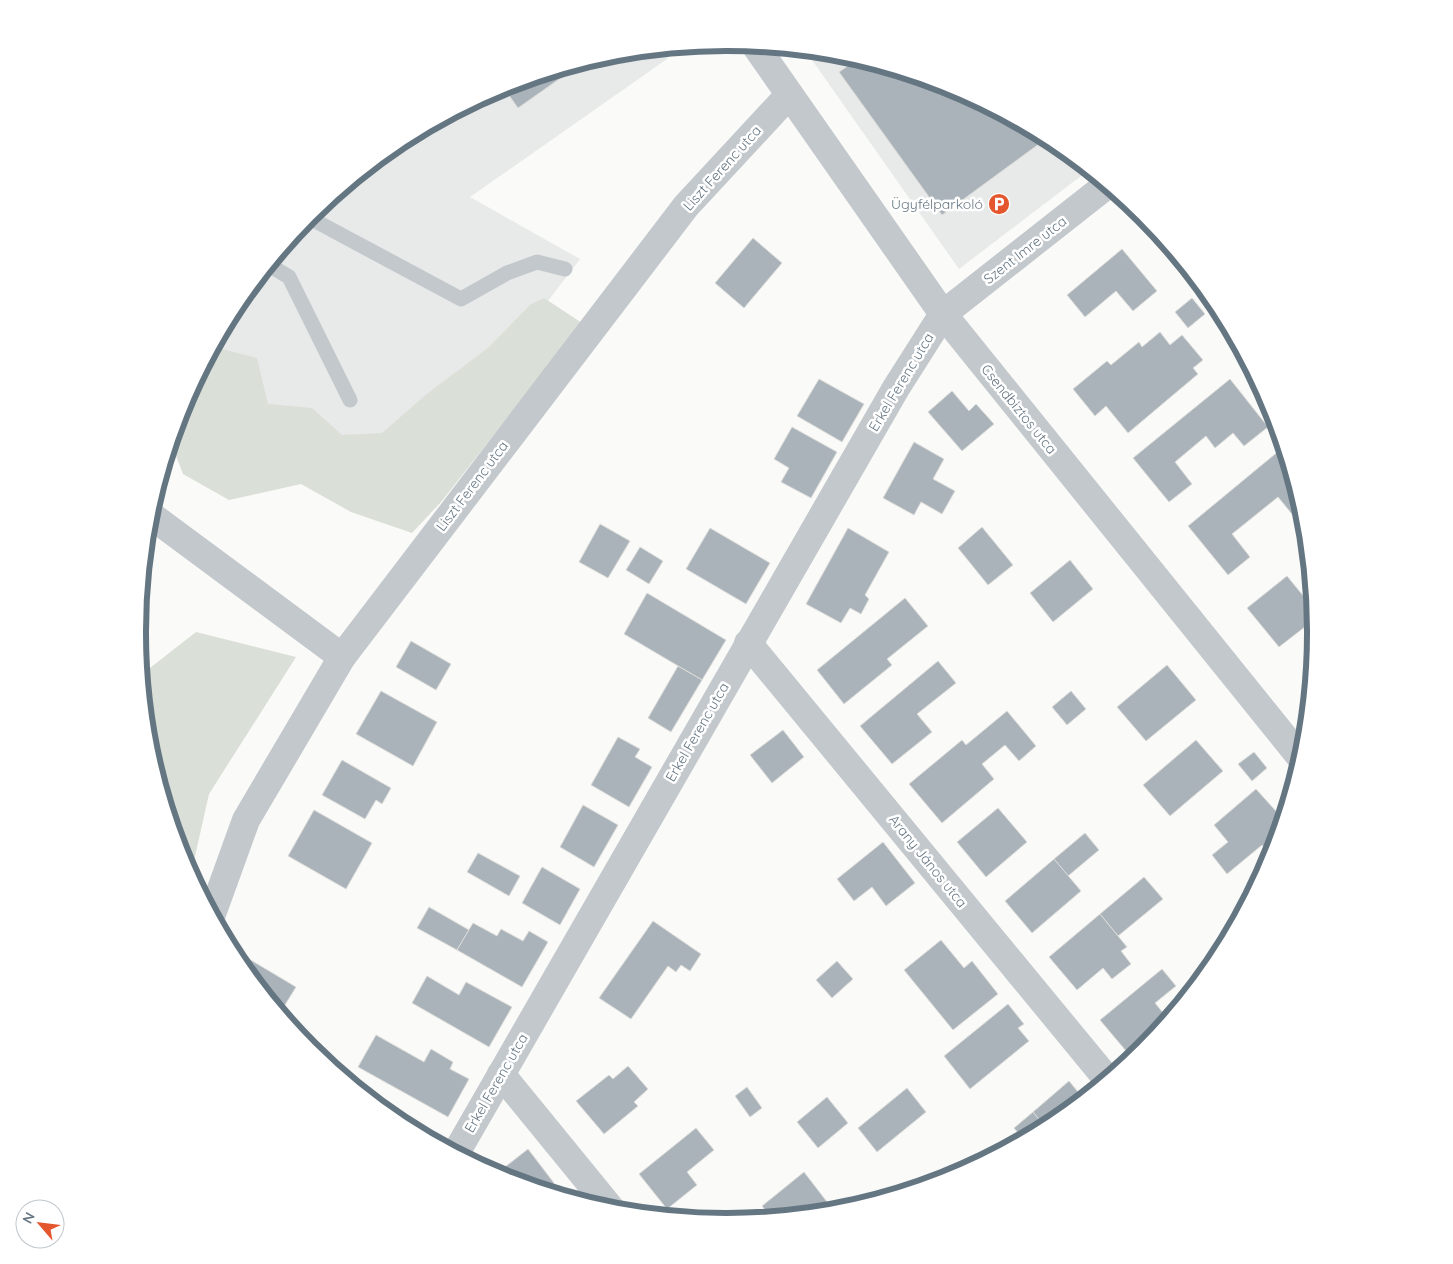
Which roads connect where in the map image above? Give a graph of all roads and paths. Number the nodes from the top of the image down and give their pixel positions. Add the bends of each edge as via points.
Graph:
1 (760, 52) edge
2 (790, 95) junction
3 (1102, 189) edge
4 (316, 221) edge
5 (275, 267) edge
6 (565, 269) dead end
7 (943, 314) junction
8 (350, 400) dead end
9 (157, 520) edge
10 (748, 643) junction
11 (342, 657) junction
12 (1295, 750) edge
13 (215, 906) edge
14 (501, 1074) junction
15 (1103, 1074) edge
16 (459, 1147) edge
17 (604, 1200) edge

1 - 2 street, Csendbiztos utca
2 - 7 street, Csendbiztos utca
2 - 11 street, Liszt Ferenc utca via 686,206
3 - 7 street, Szent Imre utca
4 - 6 lane via 461,299 507,273 537,262
5 - 8 lane via 289,276
7 - 10 street, Erkel Ferenc utca via 896,388
7 - 12 street, Csendbiztos utca
9 - 11 street
10 - 14 street, Erkel Ferenc utca
10 - 15 street, Arany János utca
11 - 13 street, Liszt Ferenc utca via 246,820
14 - 16 street, Erkel Ferenc utca
14 - 17 street

